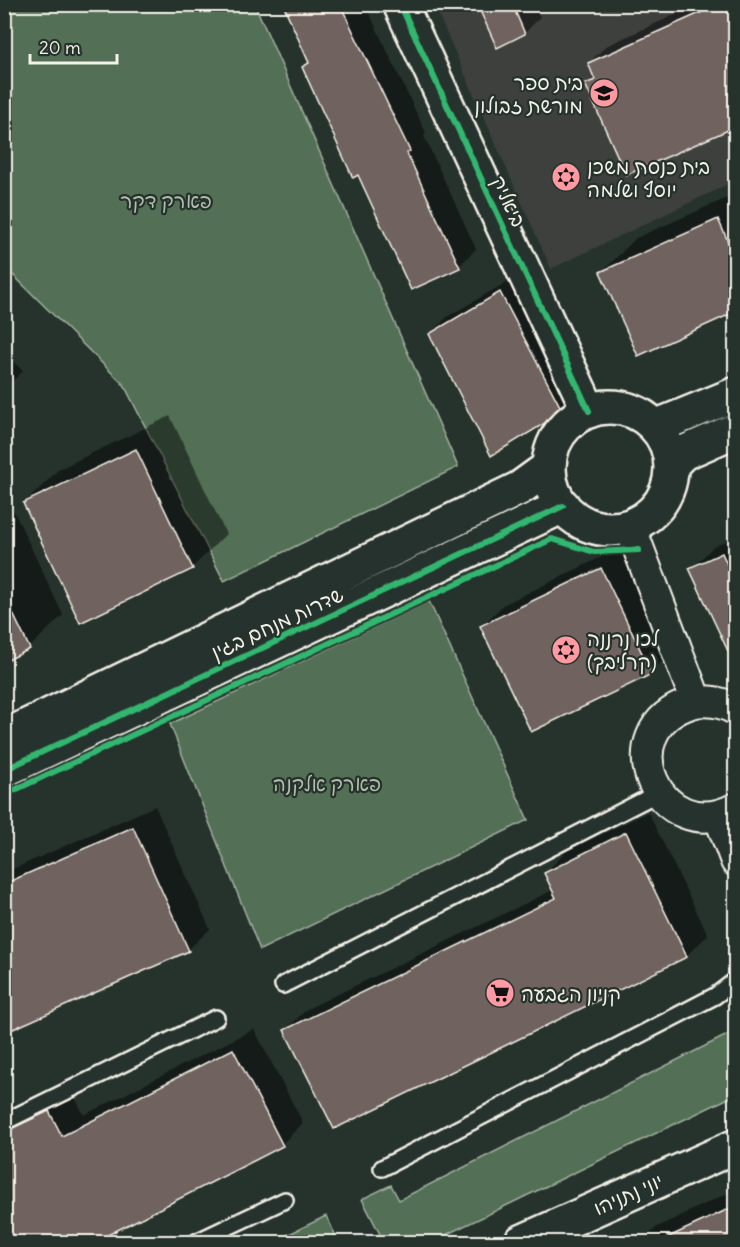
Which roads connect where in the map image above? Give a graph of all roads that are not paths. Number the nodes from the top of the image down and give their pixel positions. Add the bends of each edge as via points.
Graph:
1 (400, 4) edge
2 (735, 394) edge
3 (589, 411) junction
4 (655, 427) junction
5 (735, 430) edge
6 (671, 465) junction
7 (549, 467) junction
8 (563, 506) junction
9 (630, 526) junction
10 (696, 701) junction
11 (735, 710) edge
12 (4, 737) edge
13 (4, 770) edge
14 (658, 793) junction
15 (727, 812) edge
16 (735, 861) edge
17 (735, 980) edge
18 (284, 985) dead end
19 (216, 1018) dead end
20 (4, 1122) edge
21 (735, 1146) edge
22 (382, 1168) dead end
23 (285, 1200) dead end
24 (196, 1242) edge
25 (521, 1242) edge

1 - 3 street, ביאליק
2 - 4 street
3 - 4 street via 606,407 625,409
3 - 7 street via 560,433
4 - 6 street via 667,445
5 - 6 street via 683,453
6 - 9 street via 669,485 661,503 648,517
7 - 8 street via 553,488
7 - 12 street, שדרות מנחם בגין via 520,488
8 - 9 street via 576,519 594,527 612,530
8 - 13 street, שדרות מנחם בגין
9 - 10 street
10 - 11 street via 715,702
10 - 14 street via 678,707 651,736 647,755 649,775
14 - 15 street via 685,813 702,817
14 - 18 lane
15 - 16 street
17 - 22 lane via 715,996
19 - 20 lane
21 - 25 street, יוני נתניהו
23 - 24 lane

